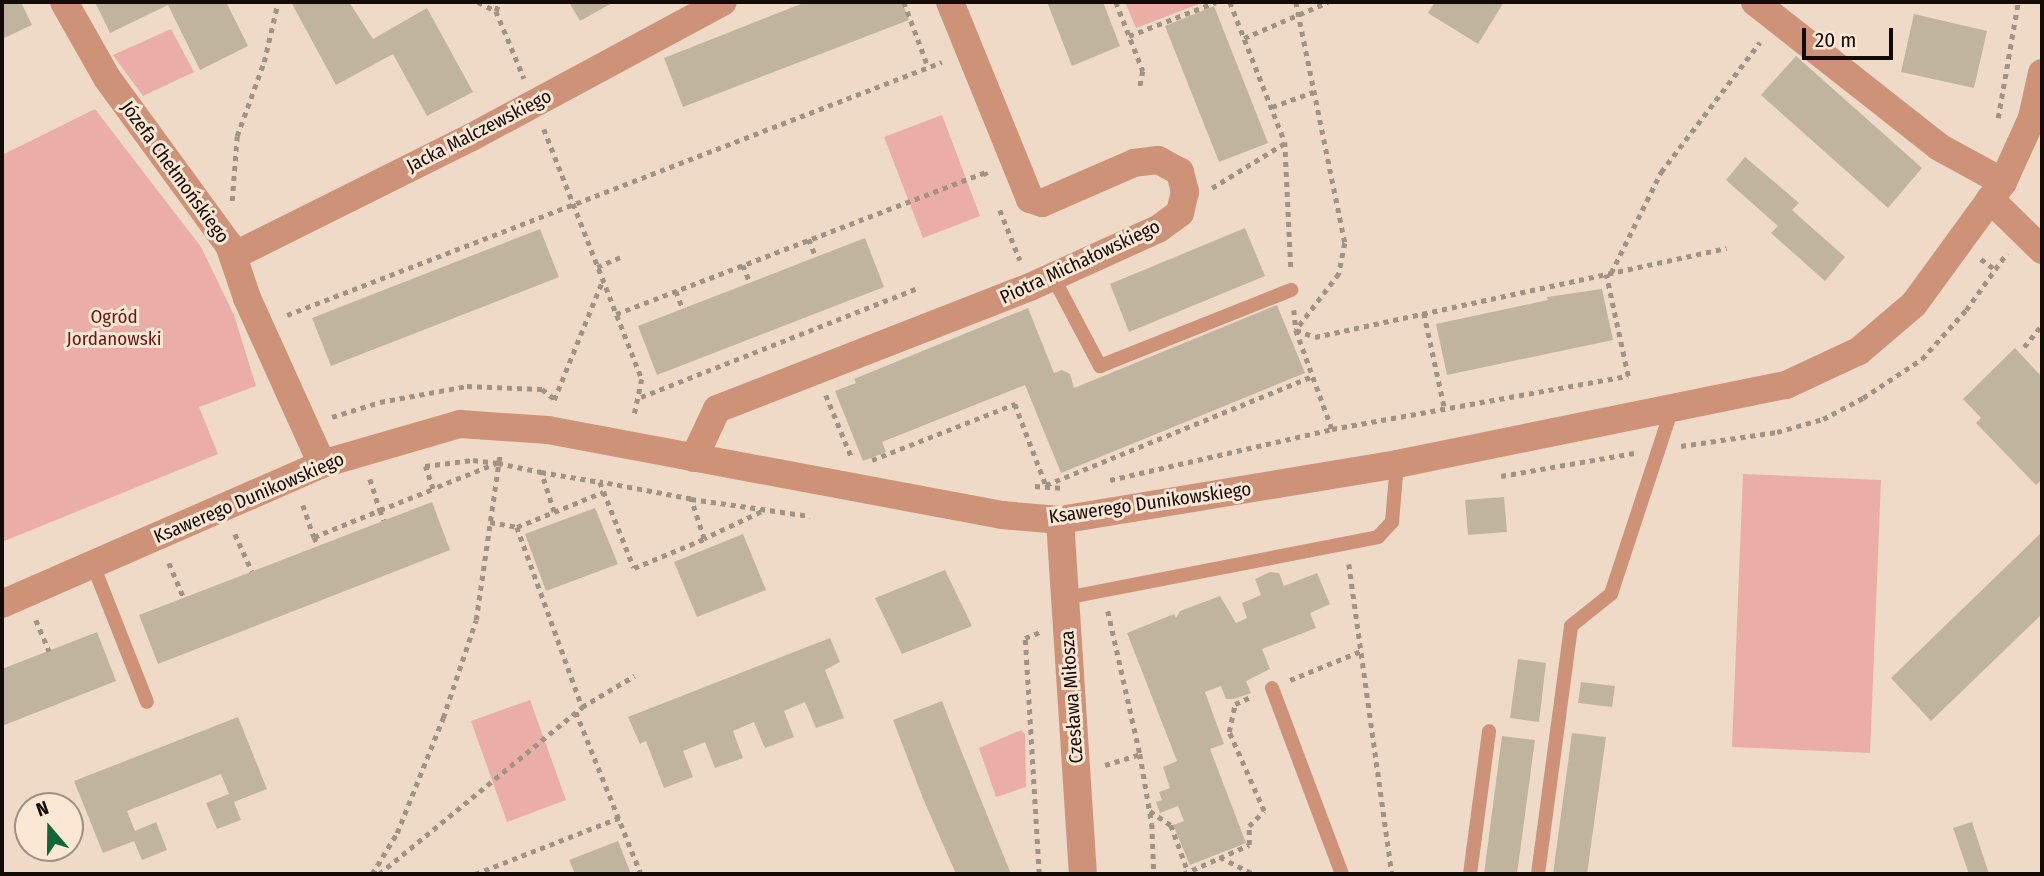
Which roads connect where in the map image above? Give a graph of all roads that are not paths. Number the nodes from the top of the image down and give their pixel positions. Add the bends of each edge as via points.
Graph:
1 (64, 2) edge
2 (723, 2) edge
3 (950, 2) edge
4 (1755, 2) edge
5 (2042, 73) edge
6 (1996, 191) junction
7 (2042, 250) edge
8 (231, 251) junction
9 (1053, 277) junction
10 (1292, 290) road end
11 (1671, 411) junction
12 (694, 457) junction
13 (322, 464) junction
14 (1397, 464) junction
15 (1060, 520) junction
16 (93, 565) junction
17 (1065, 598) junction
18 (12, 612) edge
19 (1272, 688) road end
20 (147, 702) dead end
21 (1489, 730) dead end
22 (1083, 874) edge
23 (1342, 874) edge
24 (1470, 874) edge
25 (1538, 874) edge

1 - 8 street, Józefa Chełmońskiego via 107,78
2 - 8 street, Jacka Malczewskiego via 529,91
3 - 9 street, Piotra Michałowskiego via 1030,199 1042,203 1134,163 1158,160 1180,172 1185,191 1181,208 1158,229
4 - 6 street
5 - 6 street, Ksawerego Dunikowskiego via 2032,118
6 - 7 street
6 - 11 street, Ksawerego Dunikowskiego via 1914,304 1859,351 1786,385
8 - 13 street, Józefa Chełmońskiego via 247,298
9 - 10 lane via 1100,366
9 - 12 street, Piotra Michałowskiego via 717,409
11 - 14 street, Ksawerego Dunikowskiego
11 - 25 lane via 1611,594 1572,626
12 - 13 street, Ksawerego Dunikowskiego via 548,430 460,424
12 - 15 street, Ksawerego Dunikowskiego via 1002,515
13 - 16 street, Ksawerego Dunikowskiego
14 - 15 street, Ksawerego Dunikowskiego
14 - 17 lane via 1392,522 1378,537
15 - 17 street, Czesława Miłosza
16 - 18 street, Ksawerego Dunikowskiego
16 - 20 lane
17 - 22 street, Czesława Miłosza
19 - 23 lane
21 - 24 lane

